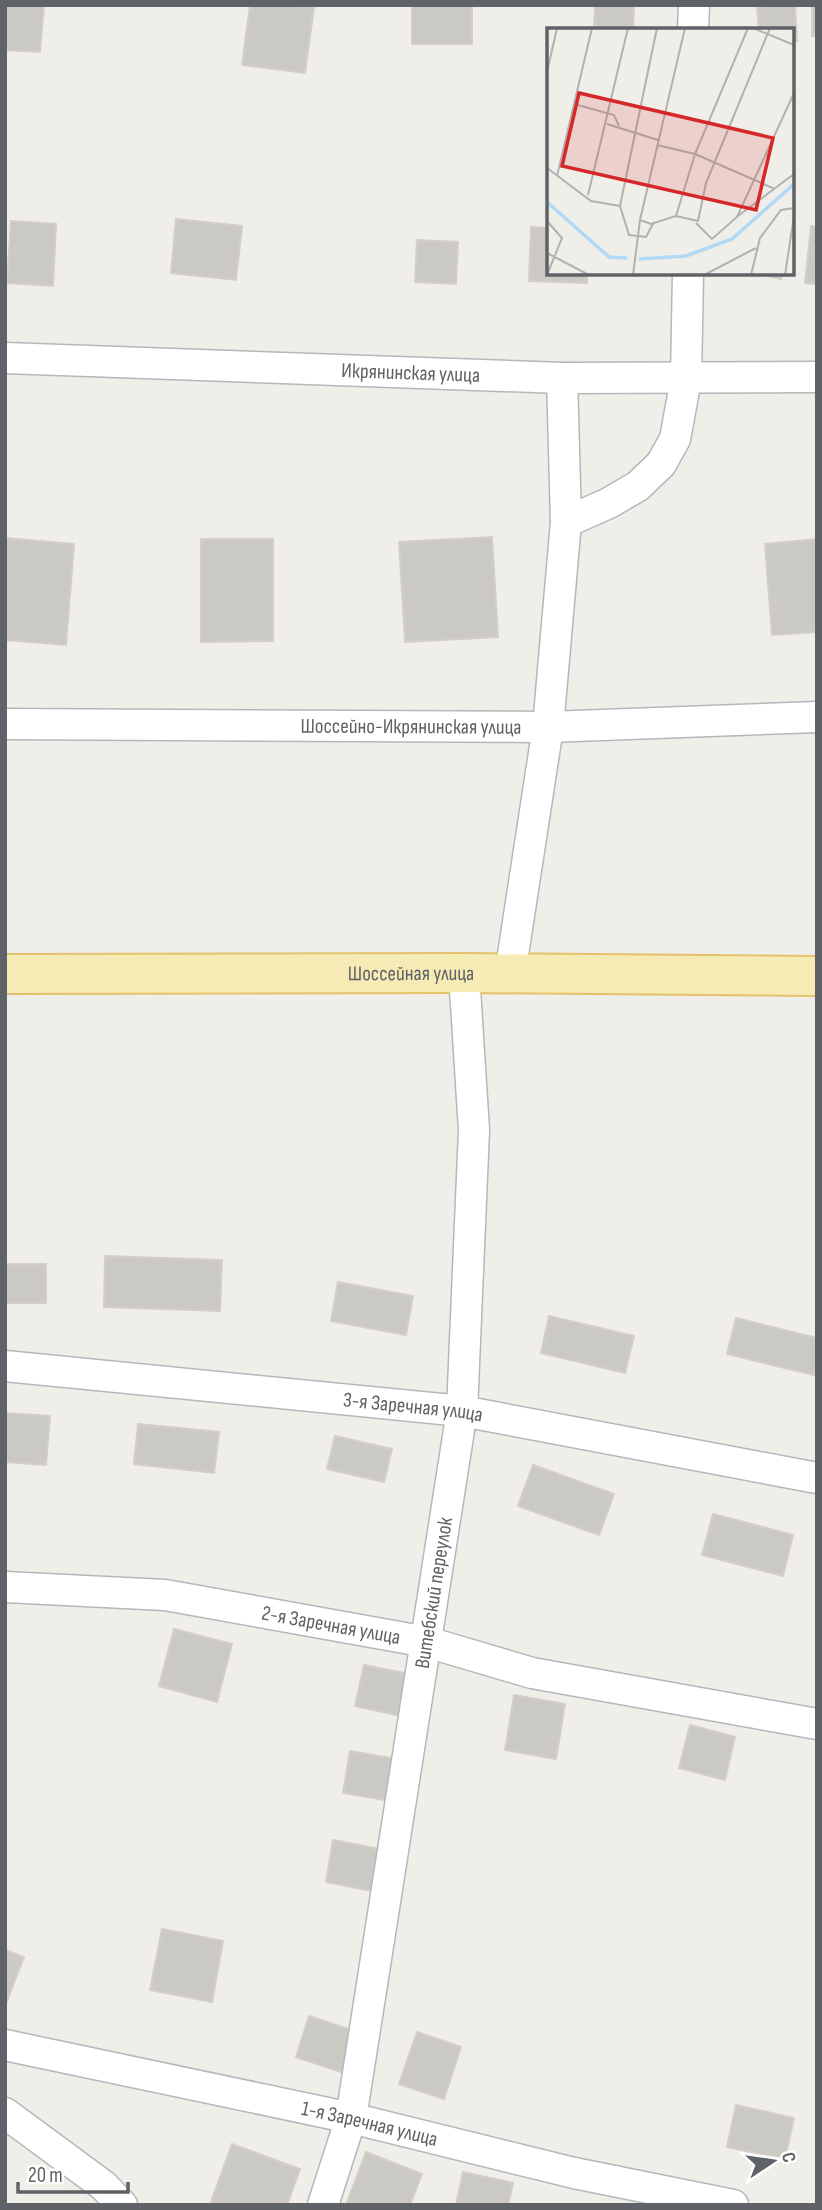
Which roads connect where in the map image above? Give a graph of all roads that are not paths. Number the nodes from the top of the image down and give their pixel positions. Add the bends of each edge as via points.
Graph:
1 (694, 5) edge
2 (694, 28) edge
3 (688, 275) edge
4 (5, 358) edge
5 (817, 377) edge
6 (562, 378) junction
7 (686, 379) junction
8 (566, 522) junction
9 (817, 717) edge
10 (5, 724) edge
11 (548, 727) junction
12 (464, 973) junction
13 (5, 974) edge
14 (510, 974) junction
15 (817, 976) edge
16 (5, 1366) edge
17 (462, 1412) junction
18 (817, 1478) edge
19 (5, 1587) edge
20 (427, 1642) junction
21 (817, 1724) edge
22 (5, 2045) edge
23 (5, 2113) edge
24 (351, 2118) junction
25 (122, 2205) edge
26 (323, 2205) edge
27 (733, 2205) edge

1 - 2 street
3 - 7 street
4 - 6 street, Икрянинская улица
5 - 7 street, Икрянинская улица
6 - 7 street, Икрянинская улица
6 - 8 street
7 - 8 street via 675,439 661,464 638,486
8 - 11 street
9 - 11 street, Шоссейно-Икрянинская улица
10 - 11 street, Шоссейно-Икрянинская улица
11 - 14 street
12 - 13 main road, Шоссейная улица
12 - 14 main road, Шоссейная улица
12 - 17 street, Витебский переулок via 474,1130
14 - 15 main road, Шоссейная улица
16 - 17 street, 3-я Заречная улица
17 - 18 street, 3-я Заречная улица
17 - 20 street, Витебский переулок
19 - 20 street, 2-я Заречная улица via 164,1595
20 - 21 street, 2-я Заречная улица via 532,1674
20 - 24 street, Витебский переулок
22 - 24 street, 1-я Заречная улица
23 - 25 street via 104,2186
24 - 26 street, Витебский переулок
24 - 27 street, 1-я Заречная улица via 574,2173

